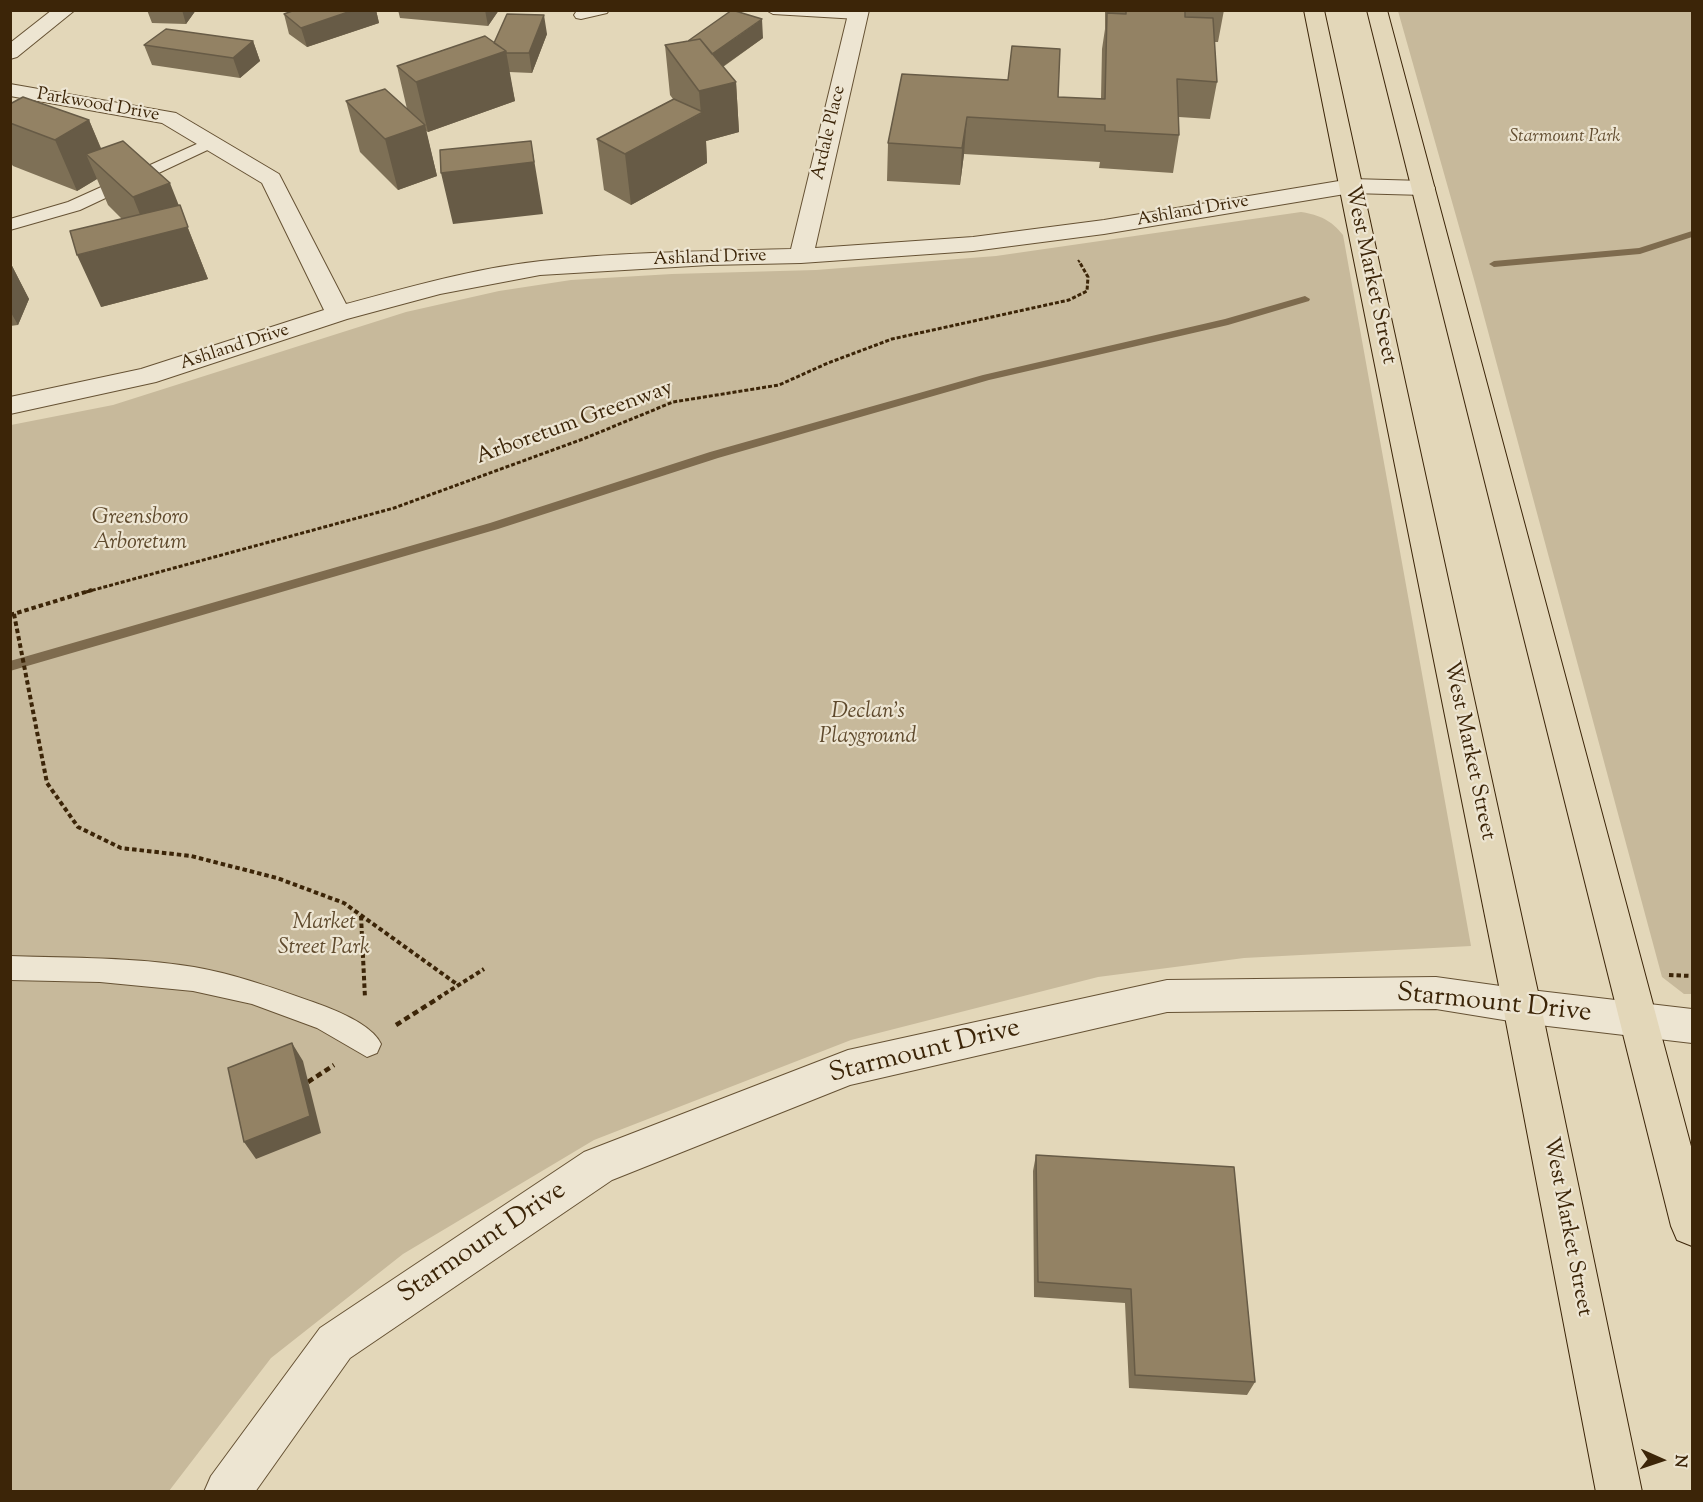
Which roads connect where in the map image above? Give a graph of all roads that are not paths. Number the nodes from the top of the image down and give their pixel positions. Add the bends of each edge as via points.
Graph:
1 (65, 10) edge
2 (602, 10) edge
3 (772, 10) edge
4 (1314, 10) edge
5 (1377, 10) edge
6 (859, 13) edge
7 (581, 15) dead end
8 (10, 53) edge
9 (10, 90) edge
10 (210, 143) junction
11 (1350, 186) junction
12 (1424, 188) junction
13 (10, 225) edge
14 (801, 256) junction
15 (338, 314) junction
16 (10, 406) edge
17 (10, 968) edge
18 (1522, 1006) junction
19 (1640, 1021) junction
20 (1692, 1026) edge
21 (367, 1044) road end
22 (1692, 1226) edge
23 (227, 1491) edge
24 (1619, 1491) edge

1 - 8 street
2 - 7 lane
3 - 6 lane
4 - 11 main road, West Market Street
5 - 12 main road
6 - 14 street, Ardale Place
9 - 10 street, Parkwood Drive via 168,118
10 - 13 lane via 74,206
10 - 15 street, Parkwood Drive via 271,179
11 - 12 street, Ashland Drive
11 - 14 street, Ashland Drive via 973,244
11 - 18 main road, West Market Street
12 - 19 main road
14 - 15 street, Ashland Drive via 540,268 437,287
15 - 16 street, Ashland Drive via 147,376
17 - 21 lane via 100,970 193,979 252,992 327,1019
18 - 19 street, Starmount Drive
18 - 23 street, Starmount Drive via 1436,993 1167,996 848,1068 598,1166 335,1343
18 - 24 main road, West Market Street
19 - 20 street, Starmount Drive
19 - 22 main road

